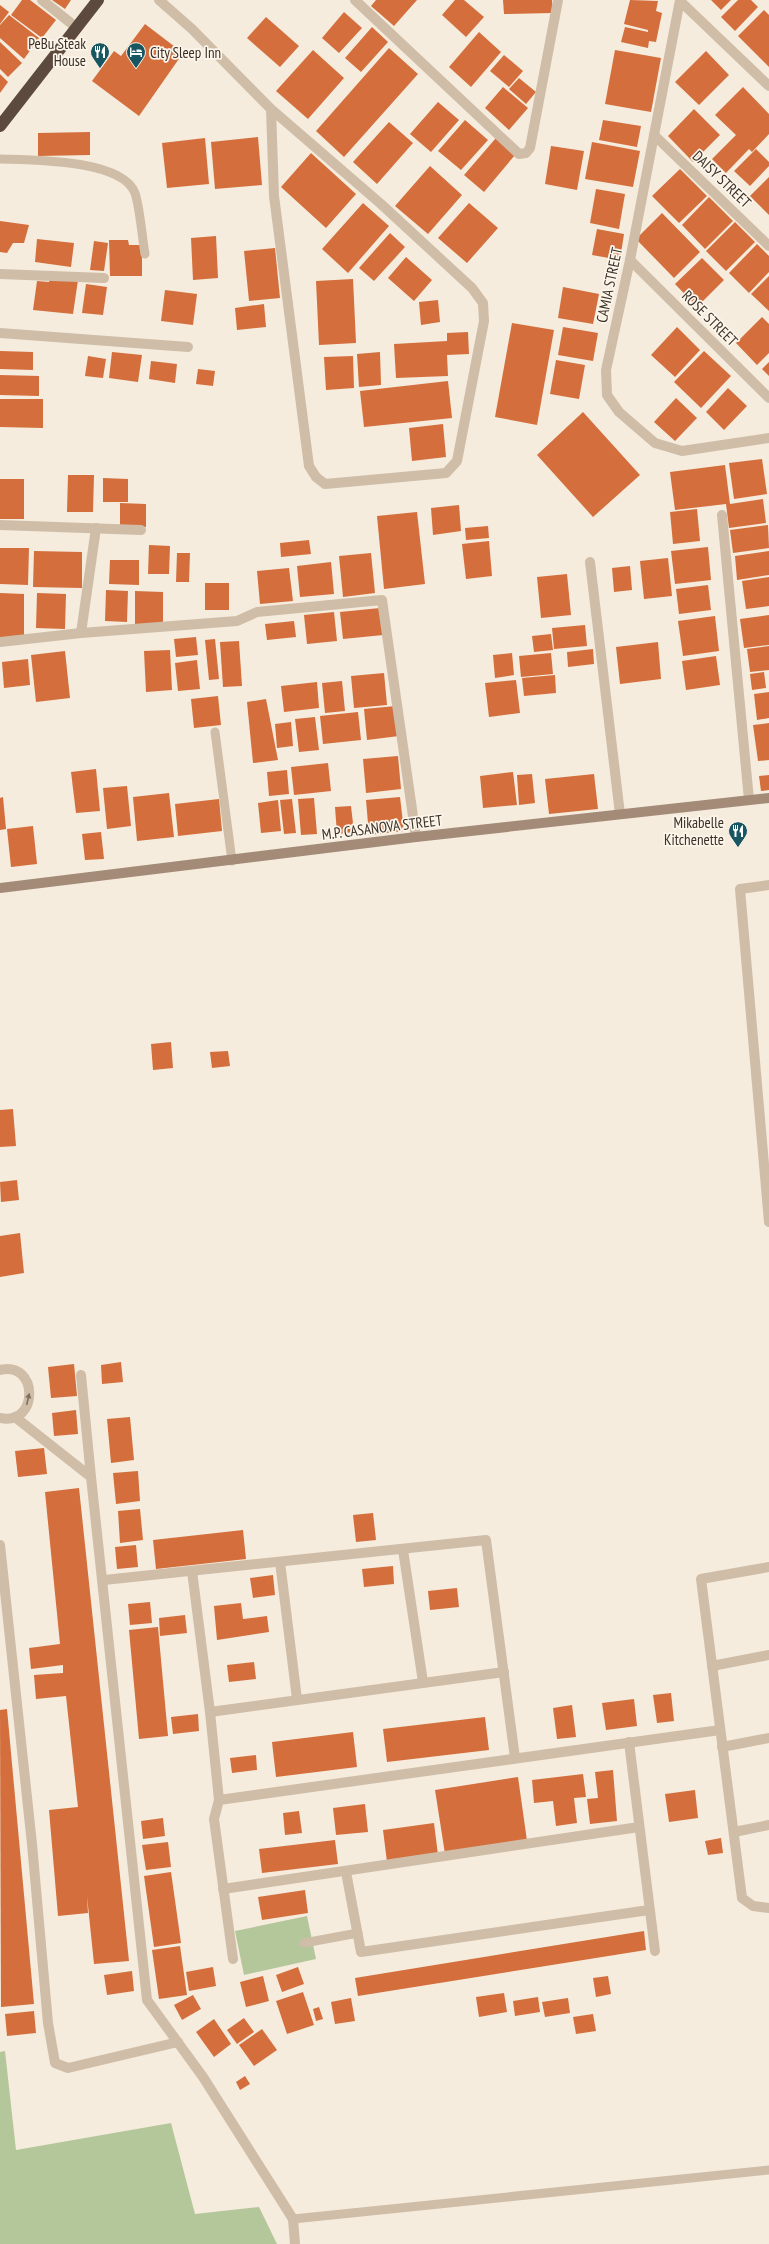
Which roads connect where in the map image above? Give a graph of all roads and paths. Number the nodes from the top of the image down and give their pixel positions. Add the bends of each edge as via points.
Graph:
1 (42, 0) edge
2 (98, 0) edge
3 (159, 0) edge
4 (355, 0) edge
5 (558, 0) edge
6 (680, 1) edge
7 (77, 28) junction
8 (769, 86) edge
9 (271, 109) junction
10 (0, 126) edge
11 (654, 135) junction
12 (0, 159) edge
13 (769, 246) edge
14 (145, 254) dead end
15 (630, 260) junction
16 (0, 274) edge
17 (104, 278) dead end
18 (0, 333) edge
19 (188, 347) dead end
20 (769, 398) edge
21 (769, 438) edge
22 (722, 515) dead end
23 (0, 525) edge
24 (96, 528) junction
25 (141, 530) dead end
26 (590, 562) dead end
27 (81, 633) junction
28 (0, 642) edge
29 (215, 732) dead end
30 (769, 798) edge
31 (749, 800) junction
32 (620, 814) junction
33 (416, 837) junction
34 (232, 861) junction
35 (769, 886) edge
36 (0, 888) edge
37 (769, 1222) edge
38 (0, 1370) edge
39 (81, 1375) dead end
40 (15, 1417) junction
41 (0, 1418) edge
42 (91, 1477) junction
43 (0, 1545) edge
44 (403, 1550) junction
45 (280, 1562) junction
46 (769, 1567) edge
47 (192, 1571) junction
48 (104, 1580) junction
49 (769, 1655) edge
50 (712, 1666) junction
51 (504, 1672) junction
52 (423, 1682) junction
53 (297, 1699) junction
54 (210, 1712) junction
55 (720, 1730) junction
56 (769, 1738) edge
57 (629, 1742) junction
58 (722, 1747) junction
59 (515, 1758) junction
60 (219, 1800) junction
61 (769, 1825) edge
62 (639, 1827) junction
63 (734, 1832) junction
64 (346, 1872) junction
65 (223, 1889) junction
66 (769, 1908) edge
67 (650, 1910) junction
68 (358, 1933) junction
69 (304, 1943) dead end
70 (655, 1951) dead end
71 (233, 1959) dead end
72 (178, 2042) junction
73 (769, 2170) edge
74 (293, 2219) junction
75 (295, 2244) edge

1 - 7 street
2 - 7 highway
3 - 9 street via 192,29
4 - 5 street via 519,154 526,153 530,148
6 - 8 street
6 - 11 street, CAMIA STREET
7 - 10 highway
9 - 9 street via 386,209 472,288 483,303 484,321 457,461 446,473 325,484 316,477 309,466 274,196
11 - 13 street, DAISY STREET
11 - 15 street, CAMIA STREET
12 - 14 lane via 96,166 120,176 134,192
15 - 20 street, ROSE STREET
15 - 21 street, CAMIA STREET via 606,370 607,395 619,412 655,442 682,451
16 - 17 street
18 - 19 street
22 - 31 street
23 - 24 street
24 - 25 street
24 - 27 street
26 - 32 street
27 - 28 street
27 - 33 street via 237,621 257,612 382,600
29 - 34 lane
30 - 31 street, M.P. CASANOVA STREET
31 - 32 street, M.P. CASANOVA STREET
32 - 33 street, M.P. CASANOVA STREET
33 - 34 street, M.P. CASANOVA STREET
34 - 36 street, M.P. CASANOVA STREET
35 - 37 street via 740,889
40 -> 38 street via 24,1410 30,1400 30,1389 25,1378 16,1371
39 - 42 street
40 - 41 street
40 - 42 street
42 - 48 street
43 - 72 street via 48,2023 55,2063 68,2068
44 - 45 street
44 - 51 street via 486,1540
44 - 52 street
45 - 47 street
45 - 53 street
46 - 50 street via 701,1579
47 - 48 street
47 - 54 street
48 - 72 street via 147,2000
49 - 50 street
50 - 55 street
51 - 52 street
51 - 59 street
52 - 53 street
53 - 54 street
54 - 60 street
55 - 57 street
55 - 58 street
56 - 58 street
57 - 59 street
57 - 62 street
58 - 63 street
59 - 60 street
60 - 65 street via 214,1819
61 - 63 street
62 - 64 street
62 - 67 street
63 - 66 street via 742,1898 753,1906
64 - 65 street
64 - 68 street
65 - 71 street
67 - 68 street via 361,1952
67 - 70 street
68 - 69 lane
72 - 74 street
73 - 74 lane
74 - 75 street

